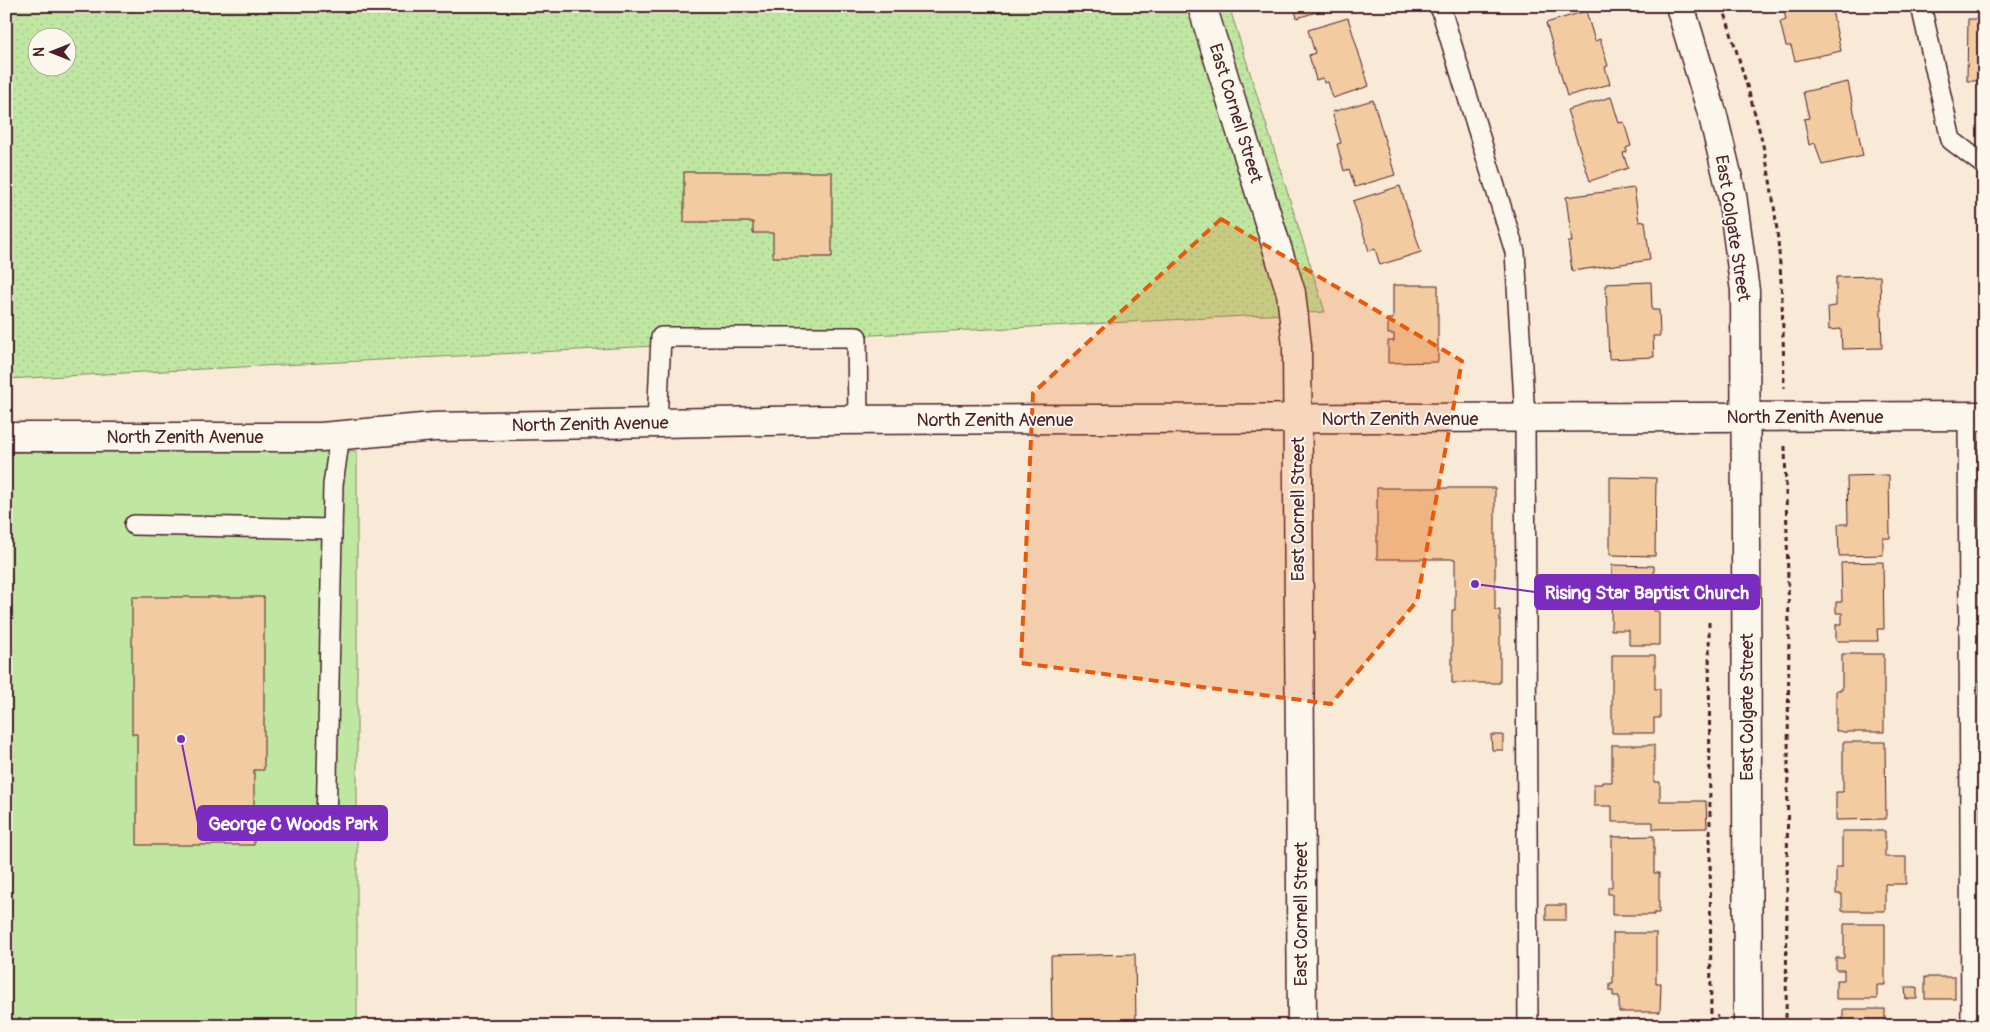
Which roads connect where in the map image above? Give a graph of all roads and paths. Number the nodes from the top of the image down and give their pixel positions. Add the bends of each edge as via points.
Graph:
1 (1202, 6) edge
2 (1440, 6) edge
3 (1680, 6) edge
4 (1921, 6) edge
5 (1984, 165) edge
6 (1976, 416) edge
7 (1746, 417) junction
8 (1525, 418) junction
9 (1298, 419) junction
10 (858, 420) junction
11 (657, 423) junction
12 (340, 435) junction
13 (6, 437) edge
14 (134, 525) dead end
15 (332, 529) junction
16 (1709, 622) dead end
17 (1789, 626) dead end
18 (326, 829) dead end
19 (1302, 1026) edge
20 (1528, 1026) edge
21 (1711, 1026) edge
22 (1748, 1026) edge
23 (1786, 1026) edge
24 (1971, 1026) edge

1 - 9 street, East Cornell Street via 1291,293 1297,346
2 - 8 lane via 1515,252
3 - 7 street, East Colgate Street via 1732,194 1745,291
4 - 5 lane via 1951,140
6 - 7 street, North Zenith Avenue
6 - 24 lane
7 - 8 street, North Zenith Avenue
7 - 22 street, East Colgate Street
8 - 9 street, North Zenith Avenue
8 - 20 lane
9 - 10 street, North Zenith Avenue
9 - 19 street, East Cornell Street
10 - 11 street, North Zenith Avenue
10 - 11 lane via 857,337 661,337
11 - 12 street, North Zenith Avenue via 434,427
12 - 13 street, North Zenith Avenue
12 - 15 lane via 333,485
14 - 15 lane
15 - 18 lane
16 - 21 path
17 - 23 path

